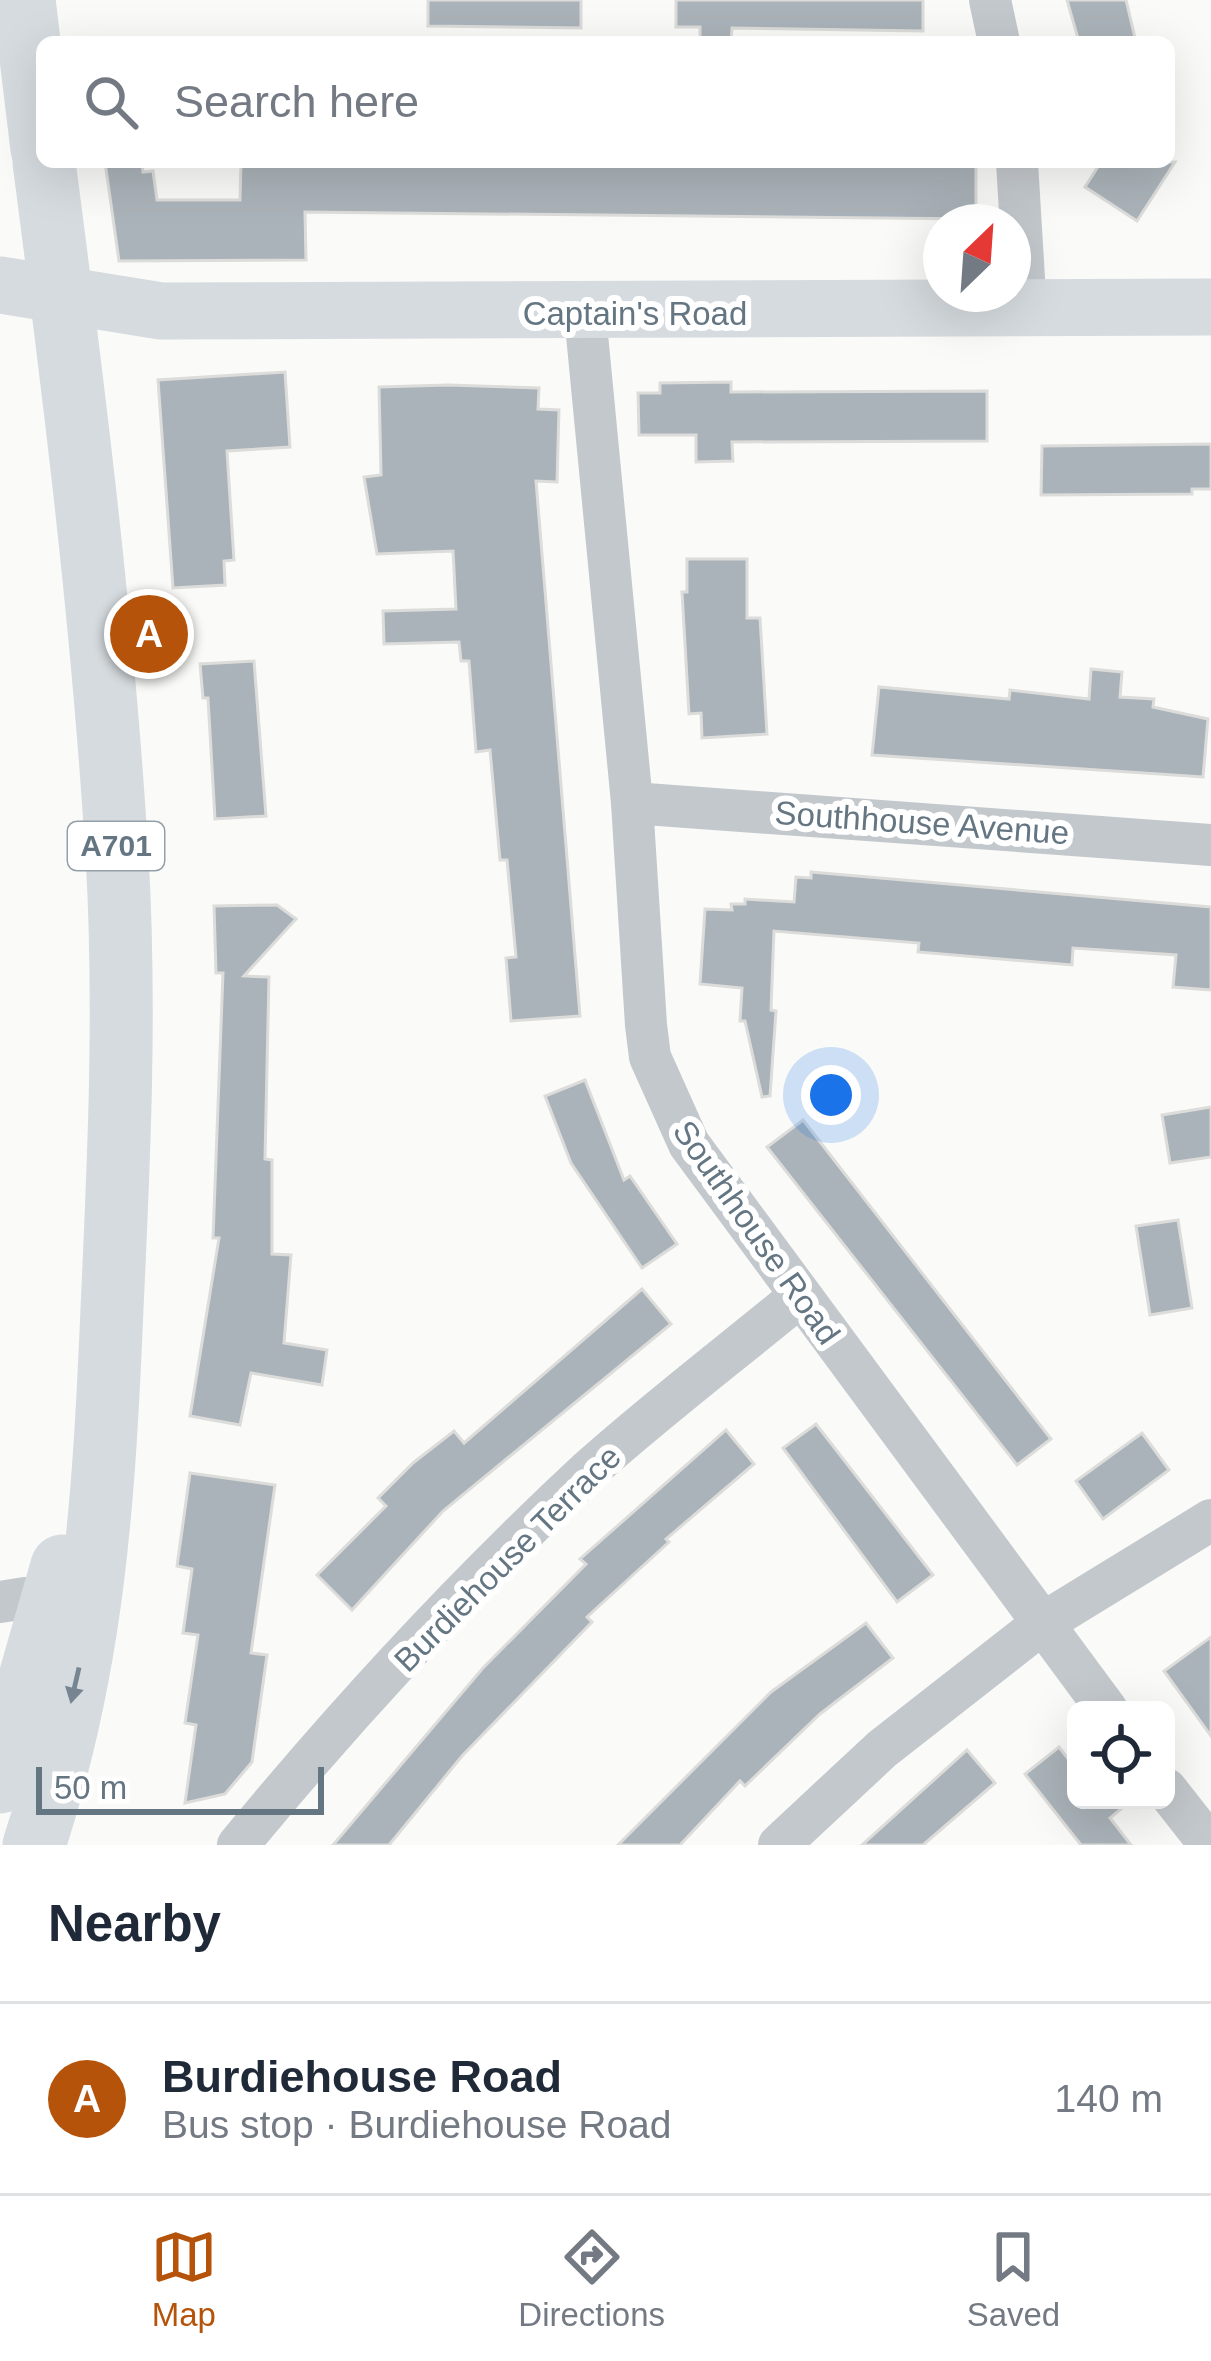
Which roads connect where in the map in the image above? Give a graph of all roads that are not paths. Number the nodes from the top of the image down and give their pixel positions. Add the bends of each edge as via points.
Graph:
1 (24, 0) edge
2 (990, 0) edge
3 (998, 36) edge
4 (36, 99) edge
5 (43, 168) edge
6 (1018, 168) edge
7 (1020, 204) edge
8 (30, 289) edge
9 (1211, 307) edge
10 (1026, 312) edge
11 (1031, 312) edge
12 (585, 314) junction
13 (632, 803) junction
14 (1211, 845) edge
15 (800, 1296) junction
16 (1211, 1520) edge
17 (48, 1608) edge
18 (1043, 1623) junction
19 (1100, 1701) edge
20 (0, 1782) edge
21 (1175, 1800) edge
22 (34, 1845) edge
23 (238, 1845) edge
24 (779, 1845) edge
25 (1210, 1845) edge

1 - 4 main road
2 - 3 street
5 - 8 main road, A701
6 - 7 street
8 - 12 main road, Captain's Road via 161,311
8 - 17 main road, A701 via 117,858 121,1087 110,1403
9 - 11 main road, Captain's Road
10 - 12 main road, Captain's Road
12 - 13 street, Southhouse Road
13 - 14 street, Southhouse Avenue
13 - 15 street, Southhouse Road via 650,1057 689,1144
15 - 18 street, Southhouse Road
15 - 23 street, Burdiehouse Terrace via 510,1545
16 - 18 street
17 - 20 main road, A701
17 -> 22 main road, A701 via 53,1786
18 - 19 street, Southhouse Road
18 - 24 street via 883,1749
21 - 25 street

